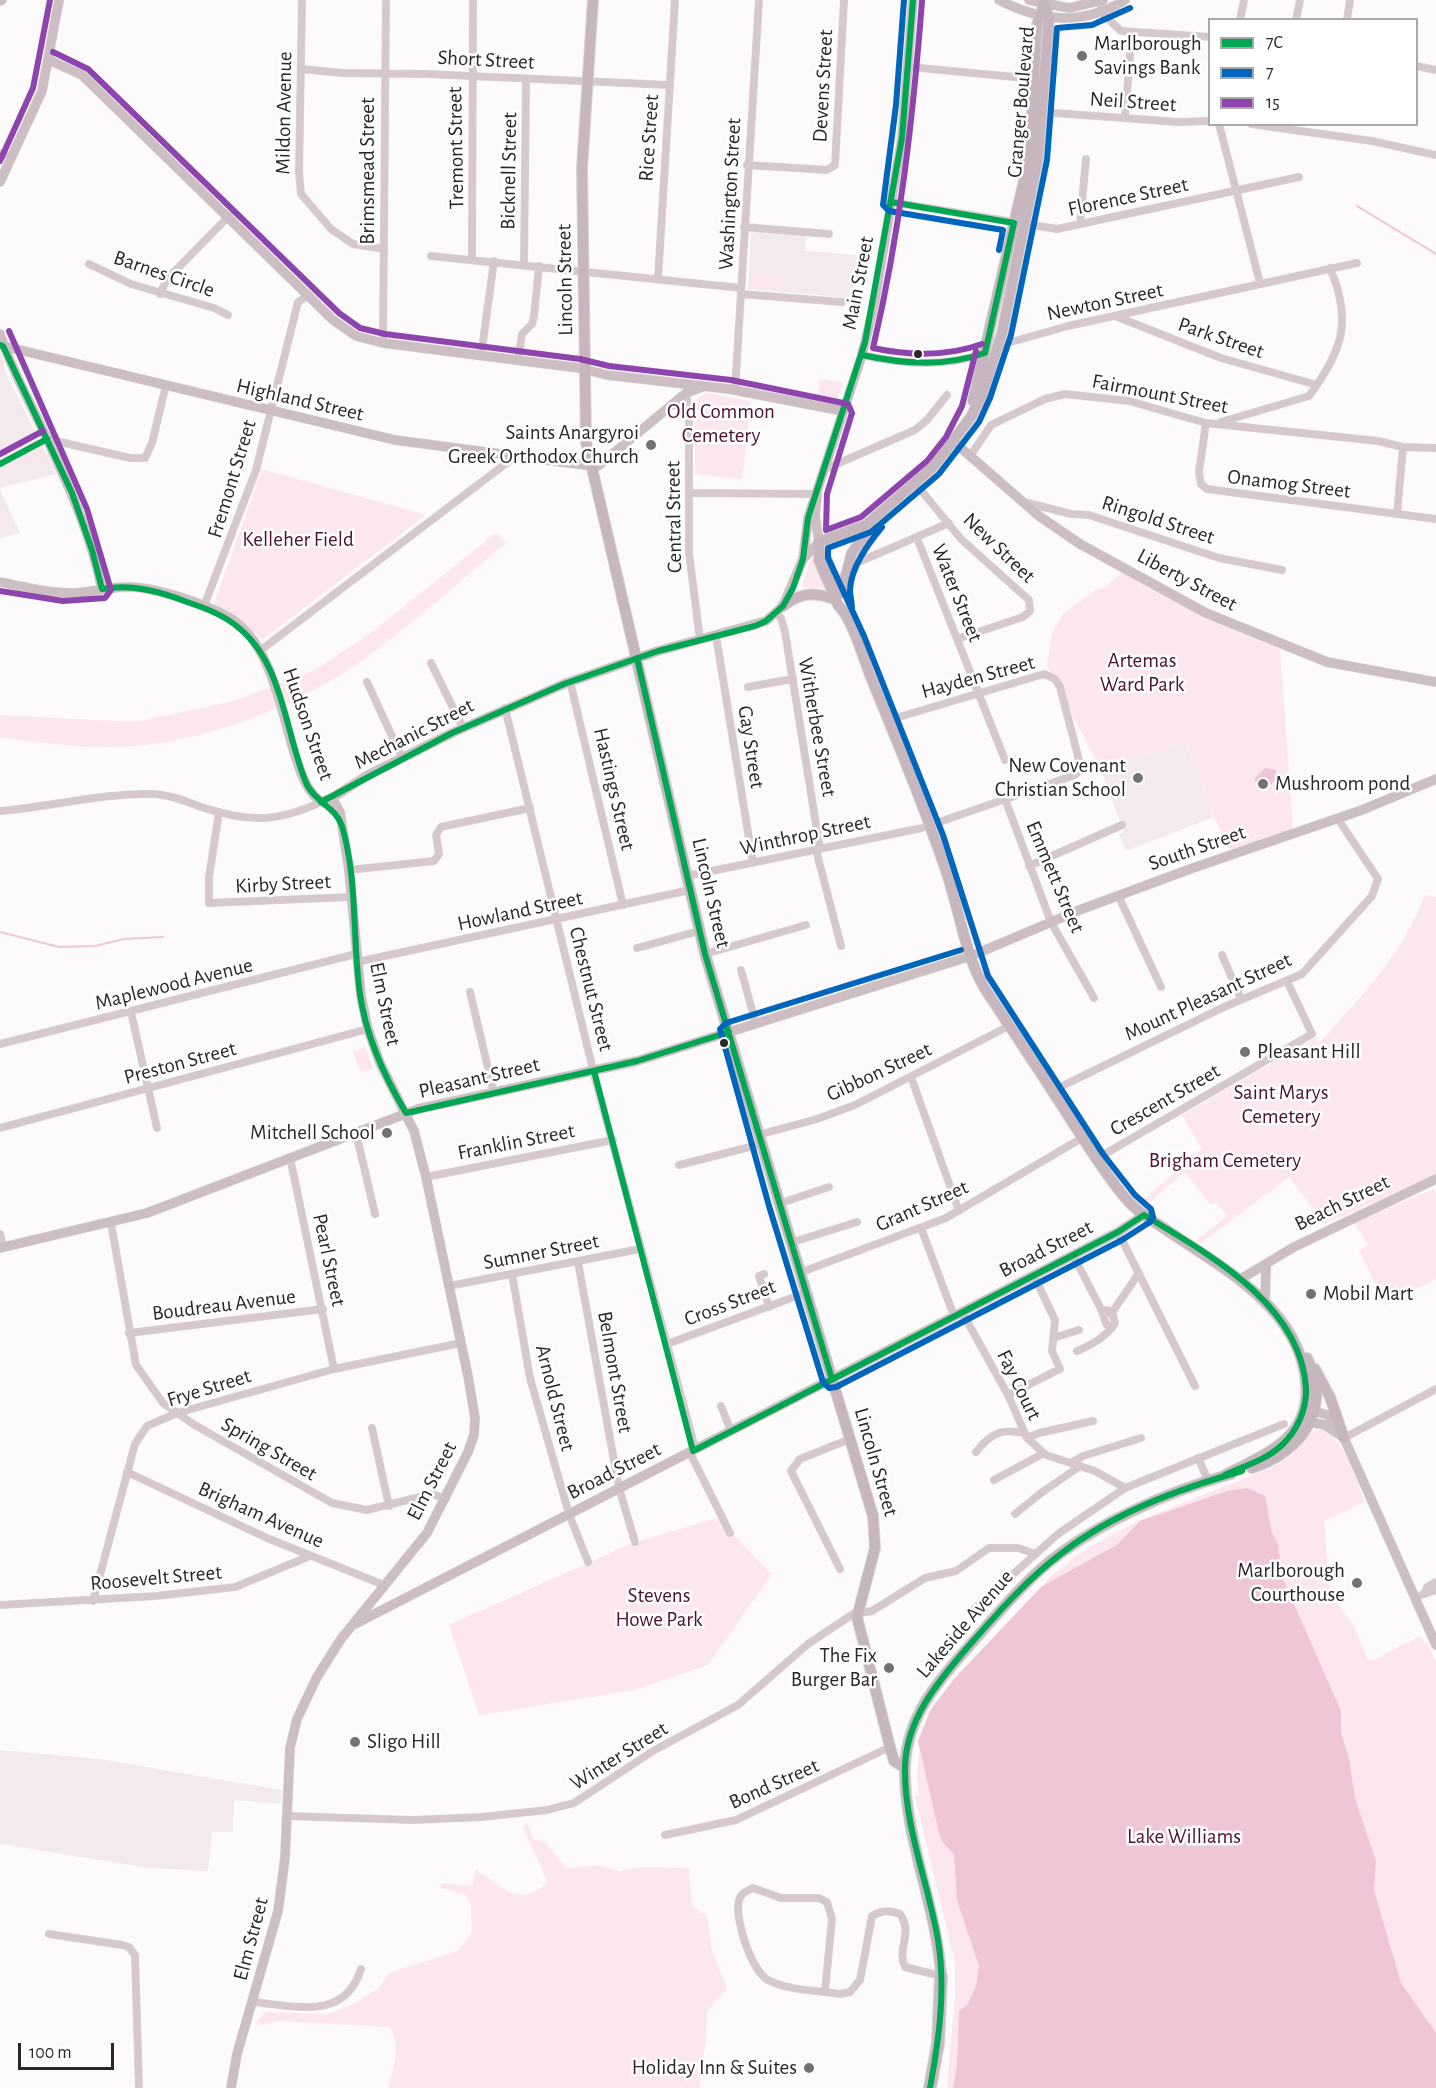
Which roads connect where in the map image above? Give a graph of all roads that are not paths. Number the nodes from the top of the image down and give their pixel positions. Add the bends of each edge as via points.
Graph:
1 (59, 0) edge
2 (302, 0) edge
3 (386, 0) edge
4 (473, 0) edge
5 (593, 0) edge
6 (675, 0) edge
7 (759, 0) edge
8 (844, 0) edge
9 (913, 0) edge
10 (999, 0) edge
11 (1029, 0) edge
12 (1125, 0) edge
13 (1244, 0) edge
14 (1300, 0) edge
15 (1350, 0) edge
16 (1101, 1) edge
17 (1043, 2) edge
18 (1102, 13) junction
19 (1044, 17) junction
20 (1240, 18) edge
21 (1296, 18) edge
22 (1347, 18) edge
23 (1132, 32) junction
24 (1208, 37) edge
25 (50, 60) junction
26 (1418, 66) edge
27 (909, 67) junction
28 (302, 69) junction
29 (1436, 70) edge
30 (385, 74) junction
31 (472, 76) junction
32 (526, 79) junction
33 (1039, 79) junction
34 (586, 82) junction
35 (669, 86) junction
36 (1054, 113) dead end
37 (1125, 117) junction
38 (1208, 121) edge
39 (1220, 126) edge
40 (1265, 126) edge
41 (0, 153) edge
42 (1436, 155) edge
43 (10, 157) junction
44 (1086, 159) dead end
45 (747, 165) junction
46 (1299, 177) dead end
47 (0, 182) edge
48 (1237, 191) junction
49 (891, 202) junction
50 (229, 216) junction
51 (1020, 224) junction
52 (1080, 224) junction
53 (744, 227) junction
54 (829, 234) dead end
55 (384, 249) junction
56 (431, 256) dead end
57 (472, 259) junction
58 (494, 261) junction
59 (1357, 263) dead end
60 (89, 264) dead end
61 (524, 265) junction
62 (539, 266) junction
63 (1330, 268) junction
64 (583, 271) junction
65 (658, 279) junction
66 (1260, 283) junction
67 (741, 291) junction
68 (159, 294) junction
69 (309, 296) junction
70 (842, 302) dead end
71 (228, 315) dead end
72 (1116, 316) junction
73 (0, 334) edge
74 (383, 343) junction
75 (999, 345) junction
76 (3, 346) junction
77 (985, 353) junction
78 (862, 355) junction
79 (481, 356) junction
80 (518, 361) junction
81 (585, 372) junction
82 (1317, 385) junction
83 (166, 386) junction
84 (704, 386) junction
85 (735, 390) junction
86 (686, 393) junction
87 (947, 395) dead end
88 (843, 411) junction
89 (270, 412) junction
90 (1206, 423) junction
91 (1217, 424) junction
92 (47, 439) junction
93 (954, 442) junction
94 (1403, 447) junction
95 (1436, 448) edge
96 (517, 455) junction
97 (971, 455) junction
98 (592, 466) junction
99 (825, 469) junction
100 (915, 483) junction
101 (690, 493) junction
102 (817, 494) junction
103 (1023, 502) junction
104 (883, 511) junction
105 (1397, 514) junction
106 (1436, 519) edge
107 (949, 523) junction
108 (917, 538) junction
109 (820, 548) junction
110 (803, 559) junction
111 (861, 561) dead end
112 (1282, 570) dead end
113 (0, 582) edge
114 (102, 590) junction
115 (838, 596) junction
116 (204, 606) junction
117 (780, 609) junction
118 (716, 636) junction
119 (957, 639) junction
120 (700, 640) junction
121 (261, 650) junction
122 (637, 658) junction
123 (431, 663) dead end
124 (793, 679) junction
125 (570, 681) junction
126 (367, 682) dead end
127 (1436, 682) edge
128 (748, 687) dead end
129 (978, 692) junction
130 (504, 708) junction
131 (889, 720) junction
132 (463, 729) junction
133 (402, 758) junction
134 (1005, 760) dead end
135 (1081, 768) joint
136 (1436, 779) edge
137 (357, 782) junction
138 (332, 798) junction
139 (1005, 799) junction
140 (321, 802) junction
141 (530, 808) junction
142 (0, 811) edge
143 (219, 812) junction
144 (1338, 819) junction
145 (930, 825) junction
146 (1122, 825) dead end
147 (342, 826) junction
148 (818, 849) junction
149 (753, 863) junction
150 (1029, 866) junction
151 (349, 870) junction
152 (687, 876) junction
153 (690, 890) junction
154 (1118, 896) junction
155 (351, 897) junction
156 (623, 905) junction
157 (557, 920) junction
158 (1051, 922) junction
159 (806, 925) dead end
160 (699, 931) junction
161 (841, 946) dead end
162 (637, 948) dead end
163 (705, 954) junction
164 (1222, 955) dead end
165 (971, 956) junction
166 (357, 958) junction
167 (741, 970) dead end
168 (1287, 981) junction
169 (1161, 987) dead end
170 (470, 992) dead end
171 (1094, 998) dead end
172 (1240, 999) junction
173 (131, 1012) junction
174 (756, 1024) junction
175 (1009, 1026) junction
176 (368, 1029) junction
177 (729, 1032) junction
178 (0, 1044) edge
179 (594, 1071) junction
180 (911, 1077) junction
181 (148, 1088) junction
182 (1052, 1091) junction
183 (494, 1093) junction
184 (406, 1113) junction
185 (0, 1128) edge
186 (157, 1128) dead end
187 (356, 1133) junction
188 (1082, 1138) junction
189 (613, 1140) junction
190 (759, 1140) junction
191 (290, 1157) junction
192 (1096, 1159) junction
193 (679, 1165) dead end
194 (426, 1177) junction
195 (1436, 1179) edge
196 (829, 1188) dead end
197 (778, 1204) junction
198 (959, 1211) junction
199 (375, 1214) dead end
200 (1144, 1215) junction
201 (856, 1222) dead end
202 (111, 1223) junction
203 (921, 1228) junction
204 (1118, 1232) junction
205 (0, 1234) edge
206 (790, 1243) junction
207 (1, 1247) edge
208 (640, 1250) junction
209 (1073, 1255) junction
210 (578, 1262) junction
211 (1266, 1265) junction
212 (799, 1273) junction
213 (1139, 1273) junction
214 (512, 1274) junction
215 (764, 1274) dead end
216 (1034, 1276) junction
217 (1239, 1280) junction
218 (449, 1286) junction
219 (805, 1293) junction
220 (1265, 1303) junction
221 (769, 1306) junction
222 (323, 1309) junction
223 (1102, 1311) junction
224 (958, 1314) junction
225 (1111, 1314) junction
226 (1112, 1328) junction
227 (1079, 1330) dead end
228 (129, 1333) junction
229 (1053, 1338) junction
230 (461, 1343) junction
231 (1296, 1343) junction
232 (667, 1344) junction
233 (1077, 1351) dead end
234 (1308, 1361) junction
235 (334, 1369) junction
236 (832, 1379) junction
237 (1195, 1386) dead end
238 (1436, 1389) edge
239 (1008, 1395) junction
240 (721, 1406) dead end
241 (1309, 1409) junction
242 (177, 1413) junction
243 (1093, 1421) dead end
244 (1305, 1421) junction
245 (1284, 1424) dead end
246 (372, 1428) dead end
247 (731, 1431) junction
248 (1025, 1436) junction
249 (1140, 1438) dead end
250 (1344, 1438) junction
251 (850, 1439) junction
252 (693, 1450) junction
253 (976, 1452) dead end
254 (1044, 1453) junction
255 (1198, 1458) junction
256 (1071, 1463) junction
257 (1080, 1466) junction
258 (126, 1472) junction
259 (994, 1480) dead end
260 (1209, 1482) junction
261 (619, 1488) junction
262 (1125, 1488) junction
263 (446, 1499) junction
264 (389, 1506) junction
265 (569, 1514) junction
266 (1015, 1514) dead end
267 (730, 1533) dead end
268 (635, 1542) dead end
269 (1036, 1554) junction
270 (309, 1556) junction
271 (588, 1562) dead end
272 (840, 1569) dead end
273 (1436, 1582) edge
274 (384, 1585) junction
275 (1436, 1590) edge
276 (1425, 1592) junction
277 (375, 1594) junction
278 (1415, 1597) junction
279 (93, 1601) junction
280 (0, 1605) edge
281 (387, 1608) junction
282 (972, 1611) dead end
283 (858, 1613) junction
284 (350, 1627) junction
285 (1436, 1645) edge
286 (890, 1747) junction
287 (905, 1768) junction
288 (287, 1816) junction
289 (665, 1835) dead end
290 (49, 1934) dead end
291 (361, 1969) dead end
292 (941, 1976) junction
293 (825, 1991) junction
294 (253, 2002) junction
295 (139, 2088) edge
296 (231, 2088) edge
297 (930, 2088) edge

1 - 25 street
2 - 28 street, Mildon Avenue
3 - 30 street, Brimsmead Street
4 - 31 street, Tremont Street
5 - 34 main road, Lincoln Street
6 - 35 street, Rice Street
7 - 45 street, Washington Street
8 - 45 street, Devens Street via 835,165 827,170
9 - 27 street, Main Street
10 - 19 street
11 - 17 street
12 - 18 street
13 - 20 street
14 - 21 street
15 - 22 street
16 - 17 street via 1070,8
16 - 18 street
17 - 19 main road, Granger Boulevard
18 - 19 street via 1072,19
18 - 23 street via 1114,27
19 - 33 main road, Granger Boulevard
23 - 24 street
23 - 37 street
25 - 43 street via 37,104
25 - 50 street via 81,75
26 - 29 street
27 - 33 street
27 - 49 street, Main Street
28 - 30 street, Short Street
28 - 55 street, Mildon Avenue via 301,194 343,239 363,247
30 - 31 street, Short Street
30 - 55 street, Brimsmead Street
31 - 32 street, Short Street
31 - 57 street, Tremont Street
32 - 34 street, Short Street
32 - 61 street, Bicknell Street
33 - 51 main road, Granger Boulevard via 1040,149
34 - 35 street, Short Street
34 - 64 main road, Lincoln Street
35 - 65 street, Rice Street
36 - 37 street, Neil Street
37 - 38 street, Neil Street
39 - 48 street
40 - 42 street via 1372,141
41 - 43 street
43 - 47 street
44 - 52 street
45 - 53 street, Washington Street
46 - 48 street, Florence Street
48 - 52 street, Florence Street
48 - 66 street
49 - 51 street, Florence Street
49 - 78 street, Main Street
50 - 68 street via 167,279
50 - 69 street
51 - 52 street, Florence Street via 1057,229
51 - 75 main road, Granger Boulevard
51 - 77 main road, Granger Boulevard
53 - 54 street
53 - 67 street, Washington Street
55 - 74 street, Brimsmead Street
56 - 57 street
57 - 58 street
58 - 61 street
58 - 79 street
59 - 63 street, Newton Street
60 - 68 street, Barnes Circle
61 - 62 street
62 - 64 street
62 - 80 street via 534,316 522,334
63 - 66 street, Newton Street
63 - 82 street via 1339,292 1344,327 1336,354
64 - 65 street
64 - 81 main road, Lincoln Street
65 - 67 street
66 - 72 street, Newton Street
67 - 70 street
67 - 85 street, Washington Street
68 - 71 street, Barnes Circle
69 - 74 street via 347,331
69 - 89 street, Fremont Street via 298,303
72 - 75 street, Newton Street
72 - 82 street, Park Street via 1221,358
73 - 76 street
74 - 79 street
75 - 77 street, Newton Street
75 - 93 main road, Granger Boulevard via 979,402
76 - 83 street, Highland Street
76 - 92 street
77 - 78 street, Newton Street via 940,363 888,361
77 - 93 main road, Granger Boulevard via 973,400
78 - 88 street, Main Street
79 - 80 street
80 - 81 street
81 - 84 street
81 - 98 main road, Lincoln Street via 584,427
82 - 91 street via 1309,396
83 - 89 street, Highland Street
83 - 92 street via 145,458
84 - 85 street
84 - 86 street
85 - 88 street
86 - 98 street via 598,466
86 - 101 street, Central Street via 690,411
87 - 99 street via 915,430
88 - 99 street, Main Street
89 - 96 street, Highland Street via 394,440
89 - 116 street, Fremont Street via 247,498
90 - 91 street, Fairmount Street
90 - 97 street, Fairmount Street via 1129,401 1065,394 1038,402 991,425
90 - 105 street, Onamog Street via 1199,472 1201,484 1207,489
91 - 94 street, Fairmount Street
92 - 114 street via 90,536
93 - 97 street, Liberty Street
93 - 100 main road, Granger Boulevard
94 - 95 street, Fairmount Street
94 - 105 street
96 - 98 street, Highland Street
96 - 121 street
97 - 103 street, Liberty Street
98 - 122 main road, Lincoln Street
99 - 102 street, Main Street
100 - 104 main road, Granger Boulevard
100 - 107 street, New Street
101 - 102 street
101 - 120 street, Central Street via 689,553
102 - 109 street via 814,516
102 - 110 street via 808,518
103 - 112 street, Ringold Street via 1089,515 1219,558
103 - 127 street, Liberty Street via 1080,544 1249,632 1327,662
104 - 109 main road, Granger Boulevard via 861,528
104 - 115 main road via 852,552
105 - 106 street, Onamog Street
107 - 108 street
107 - 119 street, New Street via 961,539 1029,600 1030,611
108 - 111 street
108 - 119 street, Water Street
109 - 110 street
109 - 115 main road via 819,561
110 - 117 street
113 - 114 street, Hudson Street via 54,592
114 - 116 street, Hudson Street via 140,587
115 - 117 main road via 804,594
115 - 131 main road
116 - 121 street, Hudson Street via 236,623
117 - 118 street, Mechanic Street via 755,626
117 - 124 street, Witherbee Street
118 - 120 street, Mechanic Street
118 - 149 street, Gay Street
119 - 129 street, Water Street
120 - 122 street, Mechanic Street
121 - 140 street, Hudson Street via 301,769
122 - 125 street, Mechanic Street
122 - 152 main road, Lincoln Street
123 - 132 street
124 - 128 street
124 - 148 street, Witherbee Street
125 - 130 street, Mechanic Street
125 - 156 street, Hastings Street
126 - 133 street
129 - 131 street, Hayden Street
129 - 134 street, Water Street
129 - 135 street, Hayden Street via 1036,675 1055,679 1064,699
130 - 132 street, Mechanic Street
130 - 141 street, Chestnut Street
131 - 145 main road
132 - 133 street, Mechanic Street
133 - 137 street, Mechanic Street
135 - 139 street, Winthrop Street via 1076,775
136 - 144 street, South Street
137 - 138 street, Mechanic Street
137 - 147 street, Elm Street via 343,803
138 - 140 street, Mechanic Street
138 - 147 street, Elm Street via 339,806
139 - 145 street, Winthrop Street
139 - 150 street, Emmett Street
140 - 143 street, Mechanic Street via 276,819
140 - 147 street, Elm Street via 331,807
141 - 151 street via 441,827 436,835 439,854 434,861
141 - 157 street, Chestnut Street
142 - 143 street, Mechanic Street via 147,794
143 - 155 street, Kirby Street via 207,901 217,904
144 - 154 street, South Street
144 - 168 street, Mount Pleasant Street via 1378,879 1376,889 1302,974
145 - 148 street, Winthrop Street
145 - 165 main road
146 - 150 street
147 - 151 street, Elm Street
148 - 149 street, Winthrop Street
148 - 161 street, Witherbee Street
149 - 152 street, Winthrop Street
150 - 158 street, Emmett Street
151 - 155 street, Elm Street
152 - 153 main road, Lincoln Street
153 - 156 street, Howland Street
153 - 160 main road, Lincoln Street
154 - 158 street, South Street
154 - 169 street
155 - 166 street, Elm Street
156 - 157 street, Howland Street
157 - 166 street, Howland Street
157 - 179 street, Chestnut Street
158 - 165 street, South Street
158 - 171 street, Emmett Street
159 - 163 street
160 - 162 street
160 - 163 main road, Lincoln Street
163 - 177 main road, Lincoln Street
164 - 172 street
165 - 174 street, Pleasant Street
165 - 175 main road via 980,980
166 - 173 street, Maplewood Avenue
166 - 176 street, Elm Street
167 - 174 street
168 - 172 street, Mount Pleasant Street
168 - 192 street, Crescent Street via 1312,1034
170 - 183 street
172 - 182 street, Mount Pleasant Street
173 - 178 street, Maplewood Avenue
173 - 181 street
174 - 177 street, Pleasant Street
175 - 180 street, Gibbon Street
175 - 182 main road
176 - 181 street, Preston Street
176 - 184 street, Elm Street
177 - 179 street, Pleasant Street
177 - 190 main road, Lincoln Street
179 - 183 street, Pleasant Street
179 - 189 street, Chestnut Street
180 - 190 street, Gibbon Street via 855,1105
180 - 198 street
181 - 185 street, Preston Street
181 - 186 street
182 - 188 main road
183 - 184 street, Pleasant Street
184 - 187 street, Pleasant Street
184 - 194 street, Elm Street
187 - 191 street, Pleasant Street
187 - 199 street
188 - 192 main road
188 - 198 street, Grant Street
189 - 194 street, Franklin Street
189 - 208 street, Chestnut Street
190 - 193 street, Gibbon Street
190 - 197 main road, Lincoln Street
191 - 202 street, Pleasant Street via 177,1202
191 - 222 street, Pearl Street
192 - 200 main road via 1128,1201
194 - 218 street, Elm Street
195 - 211 street, Beach Street via 1294,1246
196 - 197 street
197 - 206 main road, Lincoln Street
198 - 203 street, Grant Street
200 - 204 street, Broad Street
200 - 217 main road
201 - 206 street
202 - 207 street, Pleasant Street
202 - 228 street, Spring Street
203 - 212 street, Grant Street
203 - 224 street, Fay Court
204 - 209 street, Broad Street
204 - 213 street
205 - 207 street
206 - 212 main road, Lincoln Street
208 - 210 street, Sumner Street
208 - 232 street, Chestnut Street
209 - 216 street, Broad Street
209 - 223 street
210 - 214 street, Sumner Street
210 - 261 street, Belmont Street
211 - 217 street, Beach Street
211 - 220 street
212 - 219 main road, Lincoln Street
213 - 225 street
213 - 237 street
214 - 218 street, Sumner Street
214 - 265 street, Arnold Street via 530,1378
215 - 221 street via 759,1276
216 - 224 street, Broad Street
216 - 229 street via 1055,1320
217 - 220 main road
218 - 230 street, Elm Street
219 - 221 street, Cross Street
219 - 236 main road, Lincoln Street
220 - 231 main road
221 - 232 street, Cross Street
222 - 228 street, Boudreau Avenue
222 - 235 street, Pearl Street
223 - 225 street
223 - 226 street via 1106,1324
224 - 236 street, Broad Street
224 - 239 street, Fay Court
225 - 226 street
226 - 233 street via 1096,1343
227 - 229 street
228 - 242 street, Spring Street via 136,1365 145,1380 158,1398
229 - 239 street via 1060,1369
230 - 235 street, Frye Street
230 - 263 street, Elm Street via 472,1399 474,1435
231 - 234 main road
231 - 241 main road via 1305,1372
232 - 252 street, Chestnut Street
234 - 241 main road via 1315,1382
234 - 250 main road via 1322,1380
235 - 242 street, Frye Street
236 - 247 street, Broad Street
236 - 251 main road, Lincoln Street
238 - 250 street
239 - 248 street, Fay Court
240 - 247 street
241 - 244 main road
241 - 250 street via 1328,1415
242 - 258 street, Frye Street via 141,1432
242 - 264 street, Spring Street via 332,1503 367,1510
243 - 248 street
244 - 250 street via 1325,1425
244 - 260 main road, Lakeside Avenue via 1278,1448
245 - 255 street, Lakeside Avenue
246 - 264 street
247 - 252 street, Broad Street
248 - 253 street via 1000,1431
248 - 254 street, Fay Court
249 - 256 street via 1083,1455
250 - 278 street
251 - 272 street via 800,1459 791,1471
251 - 283 main road, Lincoln Street via 873,1516 875,1536 873,1562
252 - 261 street, Broad Street
252 - 267 street, Chestnut Street via 691,1455
254 - 256 street, Fay Court
254 - 259 street
255 - 260 street
255 - 262 street, Lakeside Avenue
256 - 257 street, Fay Court
257 - 262 street, Fay Court
257 - 266 street
258 - 270 street, Brigham Avenue
258 - 279 street, Frye Street
260 - 287 main road, Lakeside Avenue via 1102,1527 1040,1570 926,1699 913,1725
261 - 265 street, Broad Street
261 - 268 street, Belmont Street
262 - 269 street, Lakeside Avenue via 1080,1517
263 - 264 street, Spring Street via 432,1494
263 - 274 street, Elm Street via 427,1533
265 - 271 street, Arnold Street
265 - 281 street, Broad Street
269 - 282 street, Lakeside Avenue
269 - 283 street, Winter Street via 1018,1548 989,1548 948,1575 925,1578 872,1611
270 - 274 street, Brigham Avenue
270 - 279 street, Roosevelt Street via 235,1587
273 - 276 street via 1426,1587
274 - 277 street, Elm Street
275 - 276 street
276 - 278 street
277 - 281 street
277 - 284 street, Elm Street
278 - 285 street
279 - 280 street, Roosevelt Street
281 - 284 street, Broad Street
283 - 286 main road, Lincoln Street
283 - 288 street, Winter Street via 808,1644 738,1705 653,1751 574,1803 523,1813 452,1819
284 - 288 street, Elm Street via 317,1677 297,1719 290,1749
286 - 287 main road, Lincoln Street via 894,1761
286 - 289 street, Bond Street via 736,1820
287 - 292 main road, Lakeside Avenue via 908,1805 939,1942
288 - 294 street, Elm Street via 278,1911
290 - 295 street via 123,1945 135,1954
291 - 294 street via 354,1988 334,2003 302,2006
292 - 293 street via 905,1968 905,1921 900,1914 881,1911 872,1916 869,1924 856,1987 840,1994
292 - 297 highway, Lakeside Avenue via 938,2043
293 - 293 street via 775,1983 755,1968 739,1911 739,1899 744,1893 753,1888 781,1898 819,1898 827,1902 832,1919
294 - 296 street, Elm Street

